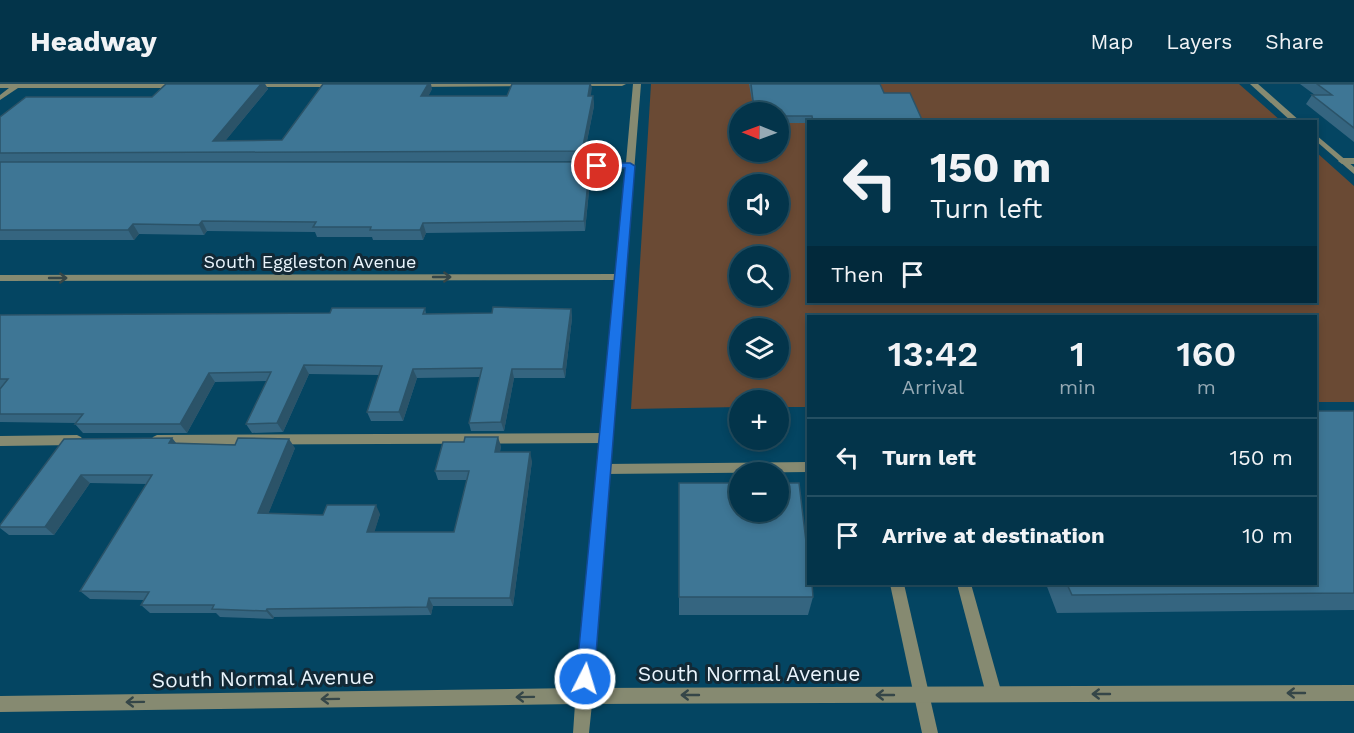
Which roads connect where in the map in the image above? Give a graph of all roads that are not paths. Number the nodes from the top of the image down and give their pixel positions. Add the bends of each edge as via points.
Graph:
1 (537, 84) edge
2 (572, 84) edge
3 (622, 84) edge
4 (637, 84) edge
5 (1254, 84) edge
6 (18, 85) edge
7 (242, 85) edge
8 (348, 85) edge
9 (407, 85) edge
10 (0, 86) edge
11 (183, 86) edge
12 (0, 98) edge
13 (1295, 120) edge
14 (1317, 138) edge
15 (1342, 161) junction
16 (1354, 161) edge
17 (561, 166) edge
18 (630, 166) junction
19 (1354, 171) edge
20 (621, 277) junction
21 (0, 278) edge
22 (606, 438) junction
23 (95, 440) edge
24 (142, 440) edge
25 (0, 441) edge
26 (807, 467) edge
27 (604, 469) junction
28 (897, 585) edge
29 (964, 585) edge
30 (1354, 693) edge
31 (994, 694) junction
32 (922, 695) junction
33 (584, 696) junction
34 (0, 704) edge
35 (581, 733) edge
36 (930, 733) edge

1 - 9 street
2 - 3 street
4 - 18 street
5 - 13 street
6 - 10 street
6 - 11 street
6 - 12 street
7 - 8 street
14 - 15 street
15 - 16 street
15 - 19 street
17 - 18 street
18 - 20 street
21 -> 20 street, South Eggleston Avenue
20 - 22 street
22 - 24 street
22 - 27 street
23 - 25 street
26 - 27 street
27 - 33 street
28 - 32 street
29 - 31 street
30 -> 31 street, South Normal Avenue
31 - 32 street, South Normal Avenue
32 -> 33 street, South Normal Avenue
32 - 36 street
33 -> 34 street, South Normal Avenue
33 - 35 street

